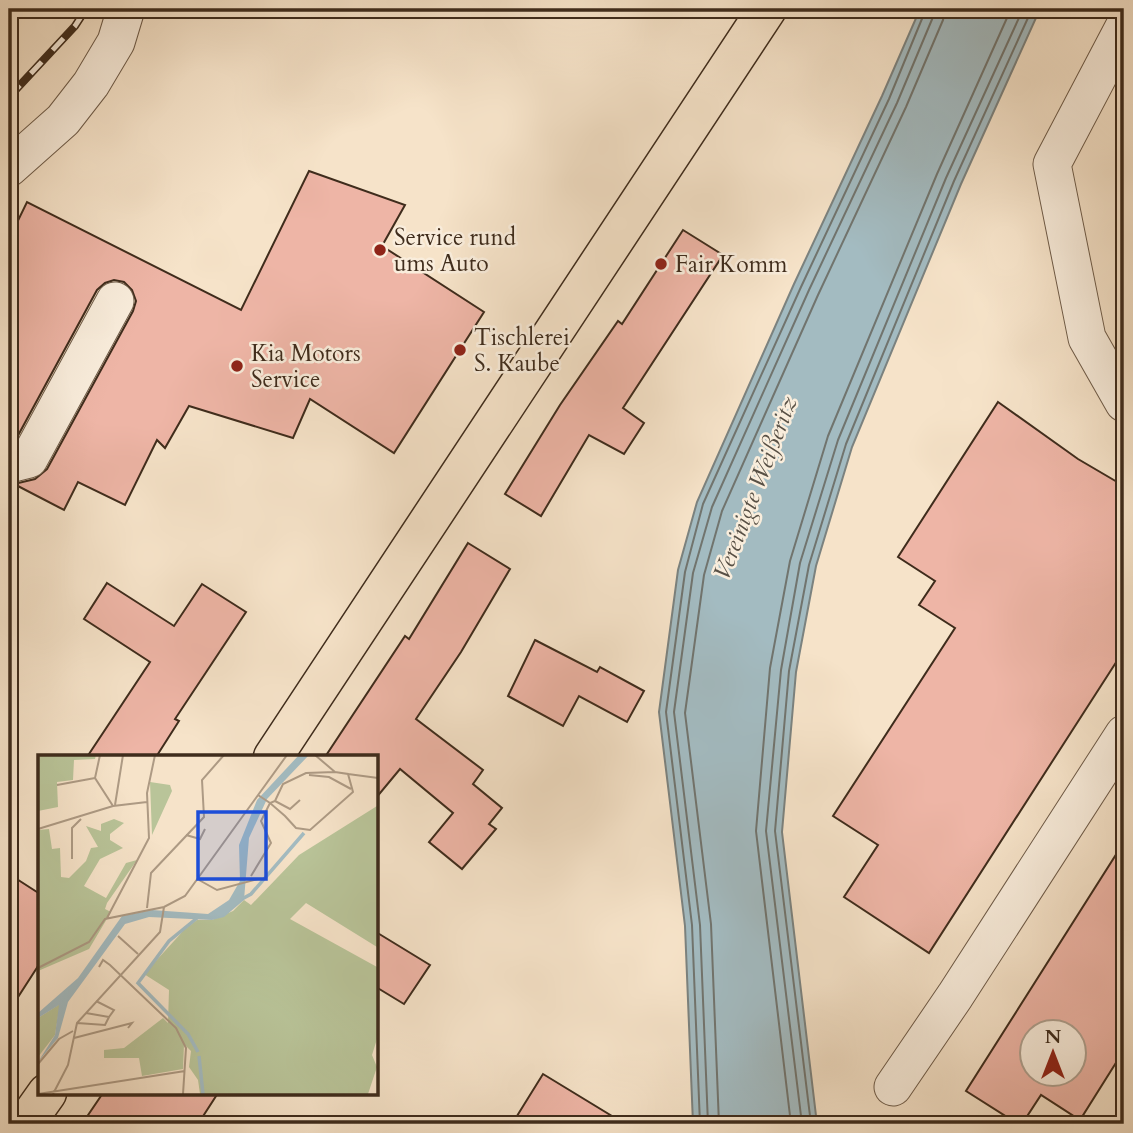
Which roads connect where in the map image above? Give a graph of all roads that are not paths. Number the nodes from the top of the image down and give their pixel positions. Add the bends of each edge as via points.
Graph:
1 (126, 9) edge
2 (766, 9) edge
3 (1124, 27) edge
4 (9, 168) edge
5 (115, 301) dead end
6 (1124, 403) edge
7 (9, 464) edge
8 (1124, 734) edge
9 (274, 755) edge
10 (893, 1087) dead end
11 (46, 1094) edge
12 (25, 1124) edge

1 - 4 street via 116,42 91,84 63,120
2 - 9 main road
3 - 6 street via 1052,164 1087,338
5 - 7 street via 29,459
8 - 10 street
11 - 12 main road

